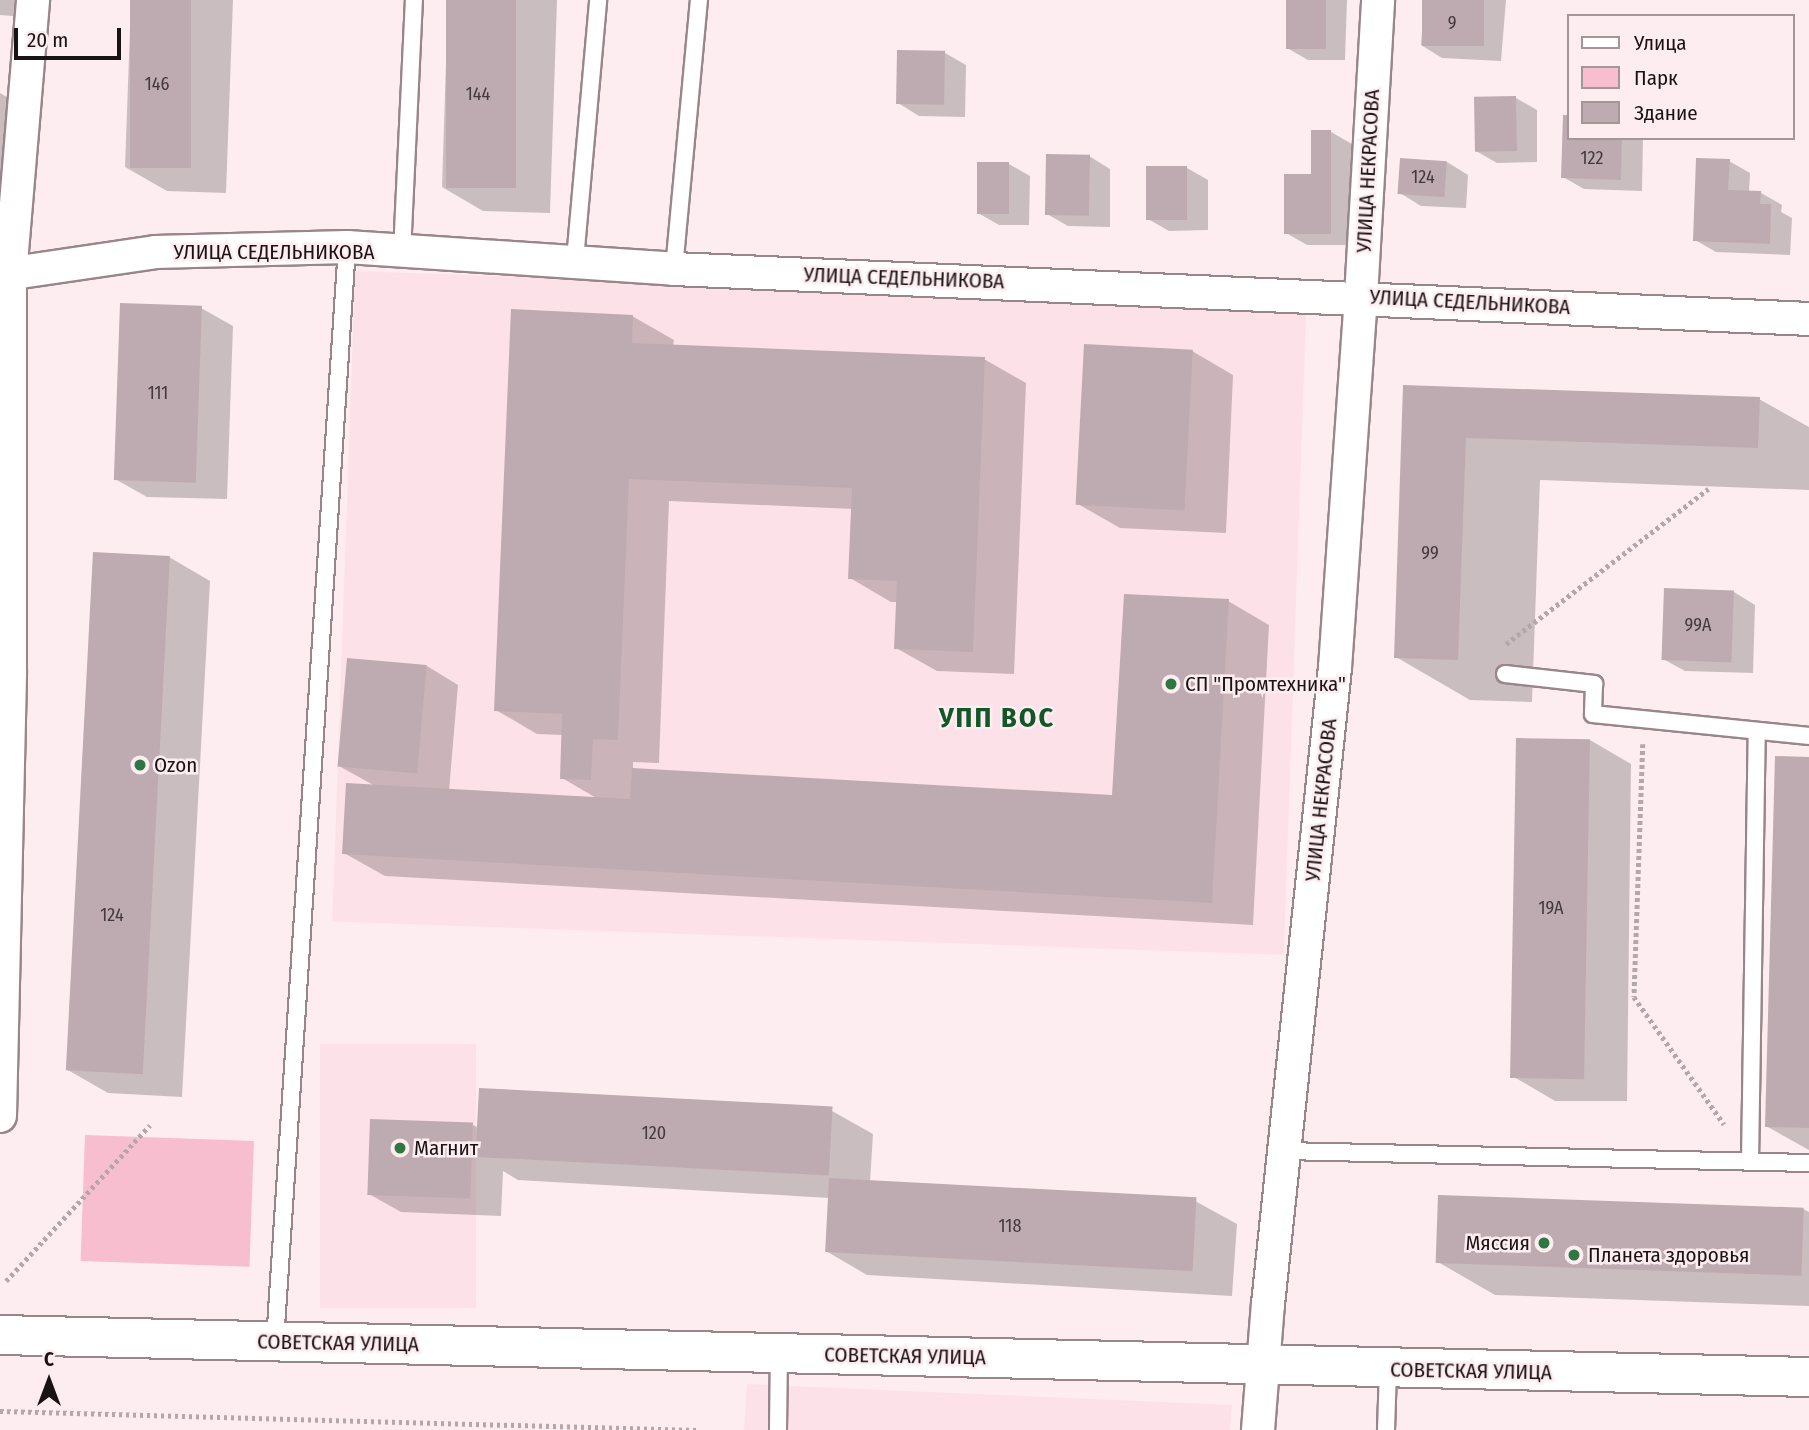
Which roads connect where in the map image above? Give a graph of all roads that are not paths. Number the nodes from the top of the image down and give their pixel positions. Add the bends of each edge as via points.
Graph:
1 (33, 0) edge
2 (414, 0) edge
3 (598, 0) edge
4 (699, 0) edge
5 (1378, 0) edge
6 (347, 247) junction
7 (402, 253) junction
8 (575, 260) junction
9 (674, 269) junction
10 (5, 275) edge
11 (1362, 297) junction
12 (1809, 319) edge
13 (5, 670) edge
14 (1505, 674) dead end
15 (1757, 731) junction
16 (1809, 736) edge
17 (4, 766) edge
18 (0, 1116) edge
19 (1284, 1151) junction
20 (1750, 1161) junction
21 (1809, 1163) edge
22 (0, 1335) edge
23 (275, 1342) junction
24 (779, 1353) junction
25 (1263, 1365) junction
26 (1388, 1369) junction
27 (1809, 1377) edge
28 (778, 1430) edge
29 (1258, 1430) edge
30 (1386, 1430) edge

1 - 10 street
2 - 7 lane
3 - 8 lane
4 - 9 lane
5 - 11 street, УЛИЦА НЕКРАСОВА
6 - 7 street, УЛИЦА СЕДЕЛЬНИКОВА
6 - 10 street, УЛИЦА СЕДЕЛЬНИКОВА via 155,252
6 - 23 lane
7 - 8 street, УЛИЦА СЕДЕЛЬНИКОВА
8 - 9 street, УЛИЦА СЕДЕЛЬНИКОВА
9 - 11 street, УЛИЦА СЕДЕЛЬНИКОВА
10 - 13 street
11 - 12 street, УЛИЦА СЕДЕЛЬНИКОВА
11 - 19 street, УЛИЦА НЕКРАСОВА via 1335,668
13 - 17 street
14 - 15 lane via 1594,684 1593,714
15 - 16 lane
15 - 20 lane
17 - 18 street
19 - 20 lane
19 - 25 street, УЛИЦА НЕКРАСОВА
20 - 21 lane
22 - 23 main road, СОВЕТСКАЯ УЛИЦА
23 - 24 main road, СОВЕТСКАЯ УЛИЦА
24 - 25 main road, СОВЕТСКАЯ УЛИЦА
24 - 28 lane
25 - 26 main road, СОВЕТСКАЯ УЛИЦА
25 - 29 street, УЛИЦА НЕКРАСОВА
26 - 27 main road, СОВЕТСКАЯ УЛИЦА
26 - 30 lane

